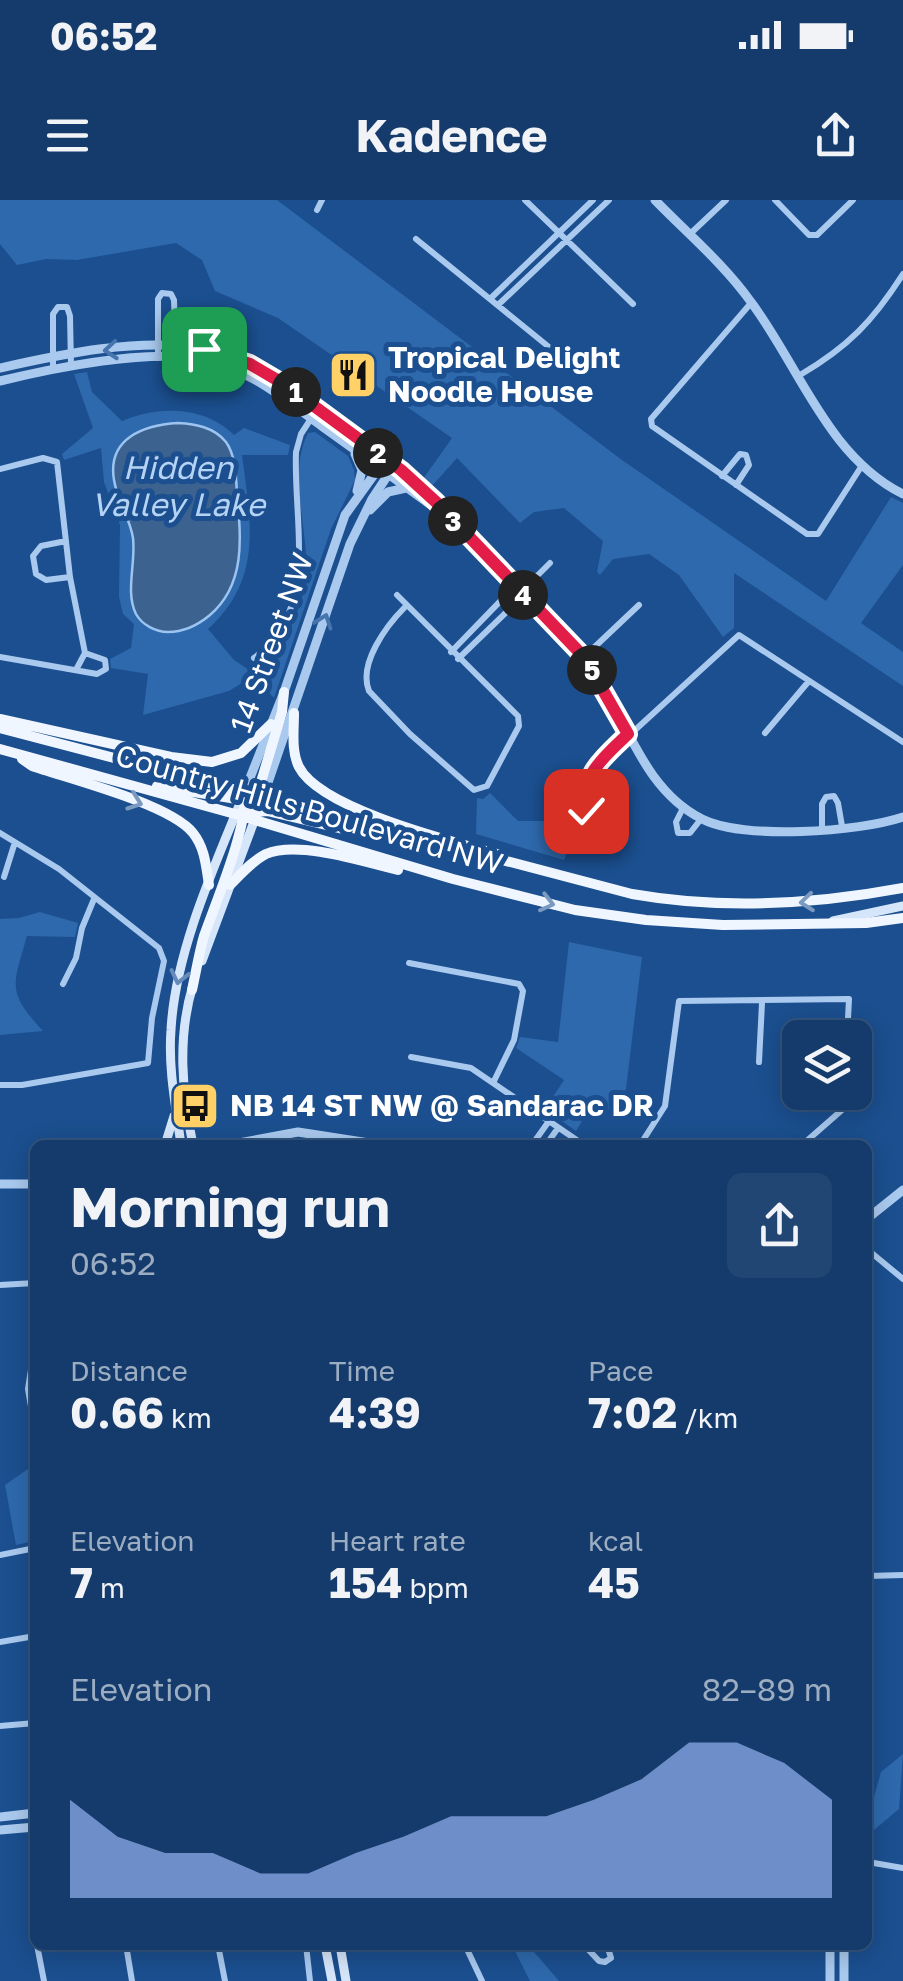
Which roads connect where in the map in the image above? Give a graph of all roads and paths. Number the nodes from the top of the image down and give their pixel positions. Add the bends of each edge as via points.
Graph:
1 (322, 200) edge
2 (525, 200) edge
3 (593, 200) edge
4 (610, 200) edge
5 (655, 200) edge
6 (726, 200) edge
7 (775, 200) edge
8 (853, 200) edge
9 (317, 210) dead end
10 (558, 234) junction
11 (689, 234) junction
12 (416, 239) dead end
13 (566, 241) junction
14 (903, 274) edge
15 (490, 300) junction
16 (752, 302) junction
17 (633, 304) dead end
18 (498, 305) junction
19 (158, 346) junction
20 (175, 351) junction
21 (70, 354) junction
22 (52, 356) junction
23 (158, 358) junction
24 (71, 366) junction
25 (0, 368) edge
26 (53, 368) junction
27 (576, 369) dead end
28 (800, 375) junction
29 (0, 380) edge
30 (318, 408) junction
31 (310, 417) junction
32 (351, 447) junction
33 (387, 466) junction
34 (861, 467) junction
35 (0, 469) edge
36 (722, 476) junction
37 (736, 486) junction
38 (408, 488) junction
39 (903, 494) edge
40 (352, 503) junction
41 (456, 523) junction
42 (359, 524) junction
43 (66, 541) junction
44 (550, 563) dead end
45 (70, 578) junction
46 (520, 591) junction
47 (397, 595) dead end
48 (639, 605) dead end
49 (405, 606) junction
50 (452, 652) junction
51 (85, 653) junction
52 (0, 657) edge
53 (584, 657) junction
54 (254, 658) dead end
55 (458, 659) junction
56 (77, 668) junction
57 (809, 681) junction
58 (284, 692) junction
59 (294, 713) junction
60 (0, 720) edge
61 (271, 724) junction
62 (0, 728) edge
63 (765, 733) dead end
64 (628, 734) junction
65 (903, 742) edge
66 (0, 750) edge
67 (12, 753) junction
68 (684, 806) junction
69 (249, 807) junction
70 (586, 811) dead end
71 (903, 817) edge
72 (701, 818) junction
73 (842, 826) junction
74 (822, 828) junction
75 (0, 833) edge
76 (15, 842) junction
77 (4, 876) dead end
78 (453, 879) junction
79 (230, 884) junction
80 (209, 885) junction
81 (590, 886) junction
82 (903, 888) edge
83 (94, 900) junction
84 (903, 906) edge
85 (903, 918) edge
86 (830, 922) junction
87 (409, 964) dead end
88 (63, 984) dead end
89 (192, 990) junction
90 (762, 1003) junction
91 (848, 1020) edge
92 (411, 1057) dead end
93 (759, 1062) dead end
94 (494, 1081) junction
95 (0, 1085) edge
96 (176, 1108) junction
97 (842, 1110) edge
98 (549, 1121) junction
99 (558, 1128) junction
100 (321, 1138) junction
101 (166, 1140) edge
102 (179, 1140) edge
103 (193, 1140) edge
104 (255, 1140) edge
105 (317, 1140) edge
106 (338, 1140) edge
107 (536, 1140) edge
108 (550, 1140) edge
109 (576, 1140) edge
110 (643, 1140) edge
111 (808, 1140) edge
112 (0, 1184) edge
113 (30, 1184) edge
114 (903, 1190) edge
115 (872, 1215) edge
116 (872, 1253) edge
117 (903, 1279) edge
118 (30, 1284) edge
119 (0, 1285) edge
120 (30, 1549) edge
121 (0, 1555) edge
122 (903, 1574) edge
123 (872, 1576) edge
124 (30, 1637) edge
125 (0, 1642) edge
126 (30, 1723) edge
127 (0, 1726) edge
128 (30, 1814) edge
129 (0, 1817) edge
130 (30, 1827) edge
131 (0, 1830) edge
132 (872, 1863) edge
133 (903, 1868) edge
134 (38, 1950) edge
135 (127, 1950) edge
136 (219, 1950) edge
137 (307, 1950) edge
138 (325, 1950) edge
139 (341, 1950) edge
140 (467, 1950) edge
141 (589, 1950) edge
142 (609, 1950) edge
143 (830, 1950) edge
144 (844, 1950) edge
145 (44, 1981) edge
146 (132, 1981) edge
147 (225, 1981) edge
148 (310, 1981) edge
149 (332, 1981) edge
150 (346, 1981) edge
151 (482, 1981) edge
152 (830, 1981) edge
153 (844, 1981) edge

1 - 9 street
2 - 10 street
3 - 10 street
4 - 13 street
5 - 11 street
6 - 11 street
7 - 8 street via 808,235 817,236
10 - 13 street
10 - 15 street
11 - 16 street
12 - 15 street
13 - 17 street
13 - 18 street
14 - 28 street via 876,316 836,354
15 - 18 street
16 - 28 street
16 - 36 street via 651,419
18 - 27 street
19 - 20 street
19 - 20 street via 158,299 171,294
19 -> 21 street
19 - 23 street
20 - 23 street
20 - 30 street via 204,349 250,364
20 - 31 street via 248,376
21 - 22 street
21 - 22 street via 67,306 53,314
21 - 24 street
22 - 25 street
22 - 26 street
23 - 24 street
24 - 26 street
26 - 29 street
28 - 34 street
30 - 31 street
30 - 33 street
31 - 32 street
31 - 54 street via 296,452 298,587 284,628
32 - 33 street
32 - 40 street via 362,470
33 - 38 street
33 - 40 street, 14 Street NW
33 - 41 street
33 - 42 street, 14 Street NW
34 - 37 street via 818,534 807,534
34 - 39 street
35 - 43 street via 43,458 57,462
36 - 37 street
36 - 37 street via 734,458 746,455 749,465
38 - 41 street
38 - 42 street via 388,492
40 - 58 street, 14 Street NW
41 - 46 street
59 -> 42 street, 14 Street NW
43 - 45 street
43 - 45 street via 41,546 33,556 36,574 46,580
44 - 46 street
45 - 51 street
46 - 50 street
46 - 53 street
46 - 55 street
47 - 49 street
48 - 53 street
49 - 50 street
49 - 55 street via 375,650 365,681 369,691 451,770 482,790 519,726 518,716
50 - 55 street
51 - 56 street
51 - 56 street via 104,660 106,669 97,674
52 - 56 street
53 - 64 street
57 - 63 street
57 - 64 street via 739,636
57 - 65 street
58 - 61 street, 14 Street NW
58 - 69 main road
59 - 69 street, 14 Street NW
59 - 81 main road via 298,765 315,786 342,802
60 - 61 main road via 212,762 246,749
61 - 69 street, 14 Street NW
62 - 69 main road, Country Hills Boulevard NW
64 - 68 street via 656,779
64 - 70 street via 587,780
66 - 67 main road, Country Hills Boulevard NW
67 - 69 main road, Country Hills Boulevard NW
67 -> 80 main road via 175,818 199,843
68 - 72 street
68 - 72 street via 678,833 690,832
69 - 78 main road, Country Hills Boulevard NW
69 - 79 main road, 14 Street NW
69 - 80 main road, 14 Street NW
69 - 81 main road
69 - 89 main road
71 - 73 street
72 - 74 street via 736,831
73 - 74 street
73 - 74 street via 834,796 822,804
75 - 76 street
76 - 77 street
76 - 83 street via 59,868
78 - 79 main road via 295,850 267,854
78 -> 86 main road, Country Hills Boulevard NW via 646,920
79 - 89 main road, 14 Street NW
80 -> 96 main road, 14 Street NW via 175,994 170,1031
82 -> 81 main road via 795,904 727,904
83 - 88 street
83 - 95 street via 163,954 148,1063
84 - 86 main road, Country Hills Boulevard NW
85 - 86 main road
87 - 94 street via 518,984 523,991 517,1027
89 - 103 main road, 14 Street NW via 182,1053
90 - 91 street via 850,999
90 - 93 street
90 - 110 street via 679,1001 665,1106
92 - 94 street via 471,1068
94 - 98 street
96 - 101 main road
96 - 102 main road, 14 Street NW
97 - 111 street
98 - 99 street
98 - 107 street
99 - 108 street
99 - 109 street
100 - 104 street via 298,1132
100 - 105 street
100 - 106 street
112 - 113 street
114 - 115 street
116 - 117 street
118 - 119 street
120 - 121 street
122 - 123 street
124 - 125 street
126 - 127 street
128 - 129 street
130 - 131 street
132 - 133 street
134 - 145 street
135 - 146 street
136 - 147 street
137 - 148 street
138 - 149 main road
139 - 150 main road
140 - 151 street
141 - 142 street via 606,1962
143 - 152 street
144 - 153 street

